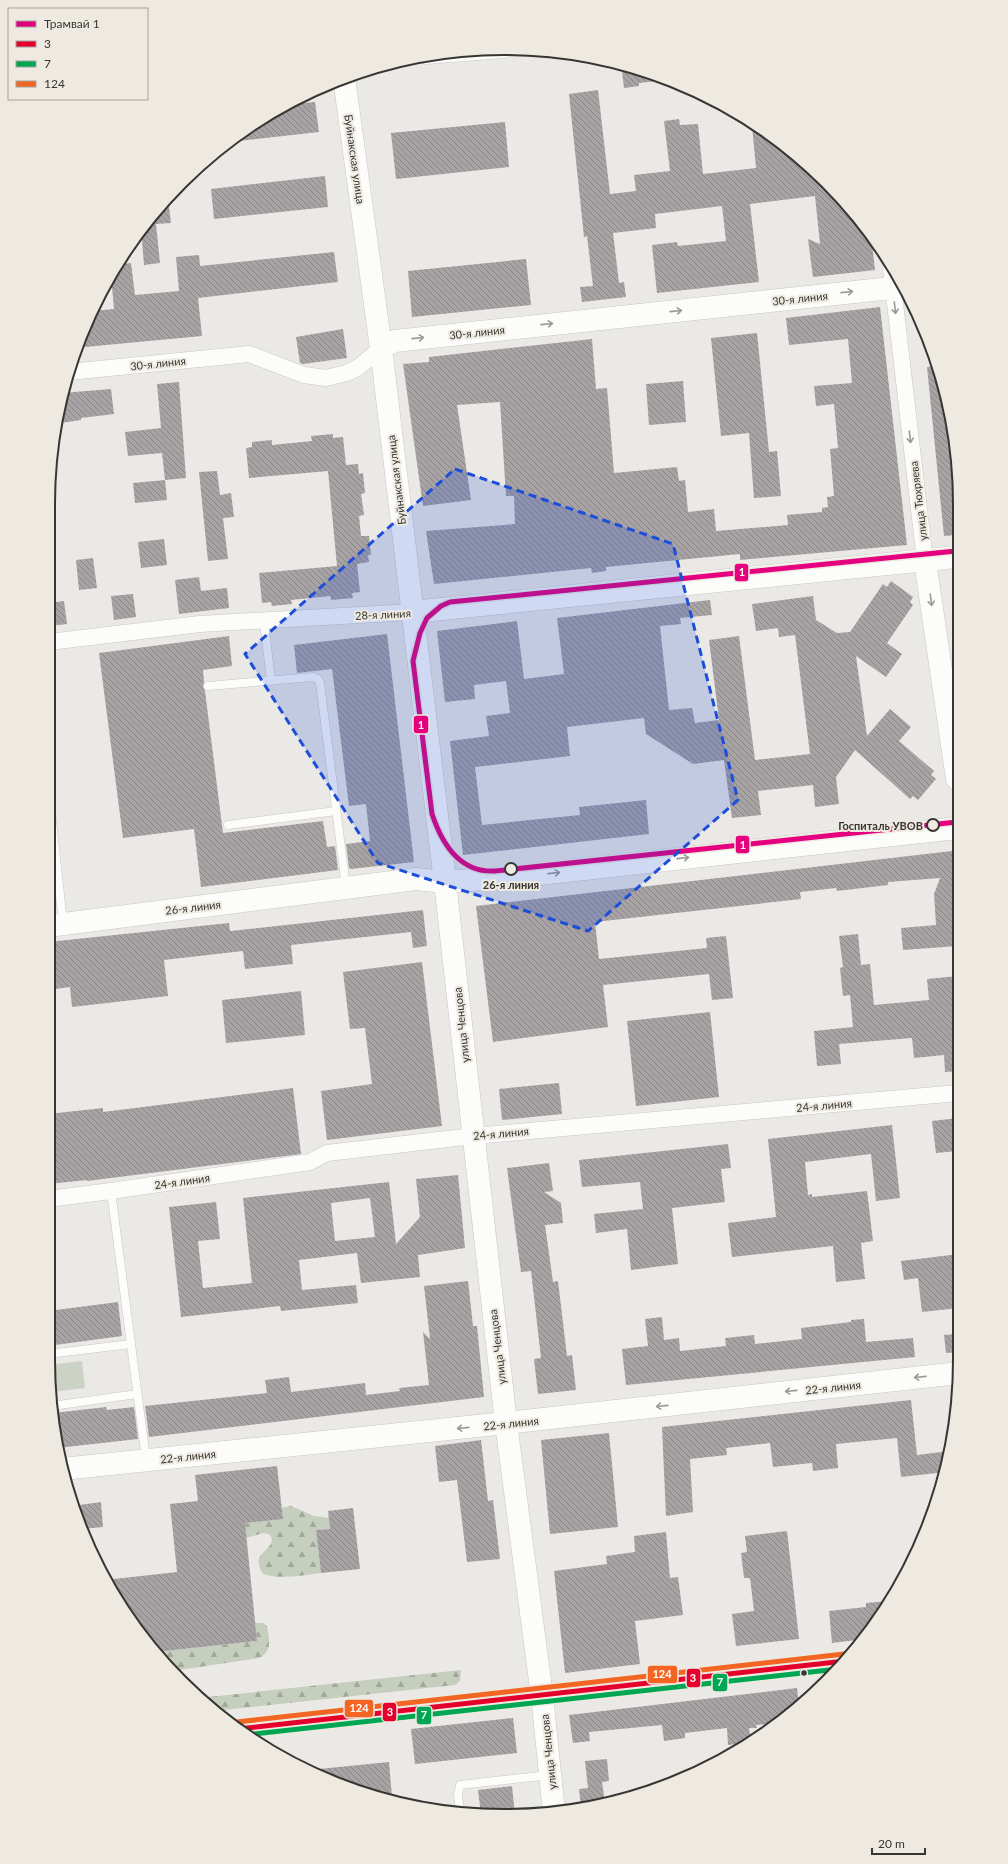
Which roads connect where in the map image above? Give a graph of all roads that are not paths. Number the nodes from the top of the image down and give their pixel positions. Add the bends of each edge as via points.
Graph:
1 (345, 84) edge
2 (894, 281) edge
3 (895, 284) edge
4 (381, 348) junction
5 (75, 371) edge
6 (953, 557) edge
7 (925, 561) junction
8 (412, 612) junction
9 (264, 621) junction
10 (55, 641) edge
11 (272, 681) junction
12 (208, 686) dead end
13 (953, 752) edge
14 (336, 811) junction
15 (228, 825) dead end
16 (953, 828) edge
17 (445, 882) junction
18 (346, 888) junction
19 (55, 907) edge
20 (56, 925) edge
21 (953, 1093) edge
22 (473, 1136) junction
23 (111, 1192) junction
24 (55, 1198) edge
25 (131, 1344) junction
26 (55, 1353) edge
27 (953, 1374) edge
28 (137, 1394) junction
29 (58, 1405) edge
30 (506, 1423) junction
31 (146, 1460) junction
32 (68, 1468) edge
33 (836, 1662) edge
34 (827, 1663) junction
35 (828, 1670) edge
36 (542, 1696) junction
37 (248, 1728) edge
38 (550, 1774) junction
39 (459, 1806) edge
40 (553, 1806) edge

1 - 4 street, Буйнакская улица
4 -> 2 street, 30-я линия via 395,341
3 -> 7 street, улица Тюхряева
4 - 5 street, 30-я линия via 359,367 326,378 304,375 249,354
4 - 8 street, Буйнакская улица
6 - 7 street, 28-я линия
7 - 8 street, 28-я линия
7 -> 13 street, улица Тюхряева
8 - 9 street, 28-я линия
8 - 17 street, Буйнакская улица
9 - 10 street, 28-я линия via 200,624
9 - 11 lane
11 - 12 lane
11 - 14 lane via 313,678 318,679 320,683
14 - 15 lane
14 - 18 lane
17 -> 16 street, 26-я линия via 512,877
17 - 18 street, 26-я линия via 416,879
17 - 22 street, улица Ченцова
18 - 20 street, 26-я линия
19 - 20 lane
21 - 22 street, 24-я линия
22 - 23 street, 24-я линия via 327,1153 310,1162
22 - 30 street, улица Ченцова
23 - 24 street, 24-я линия
23 - 25 lane
25 - 26 lane
25 - 28 lane
27 -> 30 street, 22-я линия
28 - 29 lane
28 - 31 lane
30 -> 31 street, 22-я линия
30 - 36 street, улица Ченцова
31 - 32 street, 22-я линия
33 - 34 street
34 - 35 lane
34 - 36 street
36 - 37 street
36 - 38 street, улица Ченцова
38 - 39 lane via 460,1785
38 - 40 street, улица Ченцова

